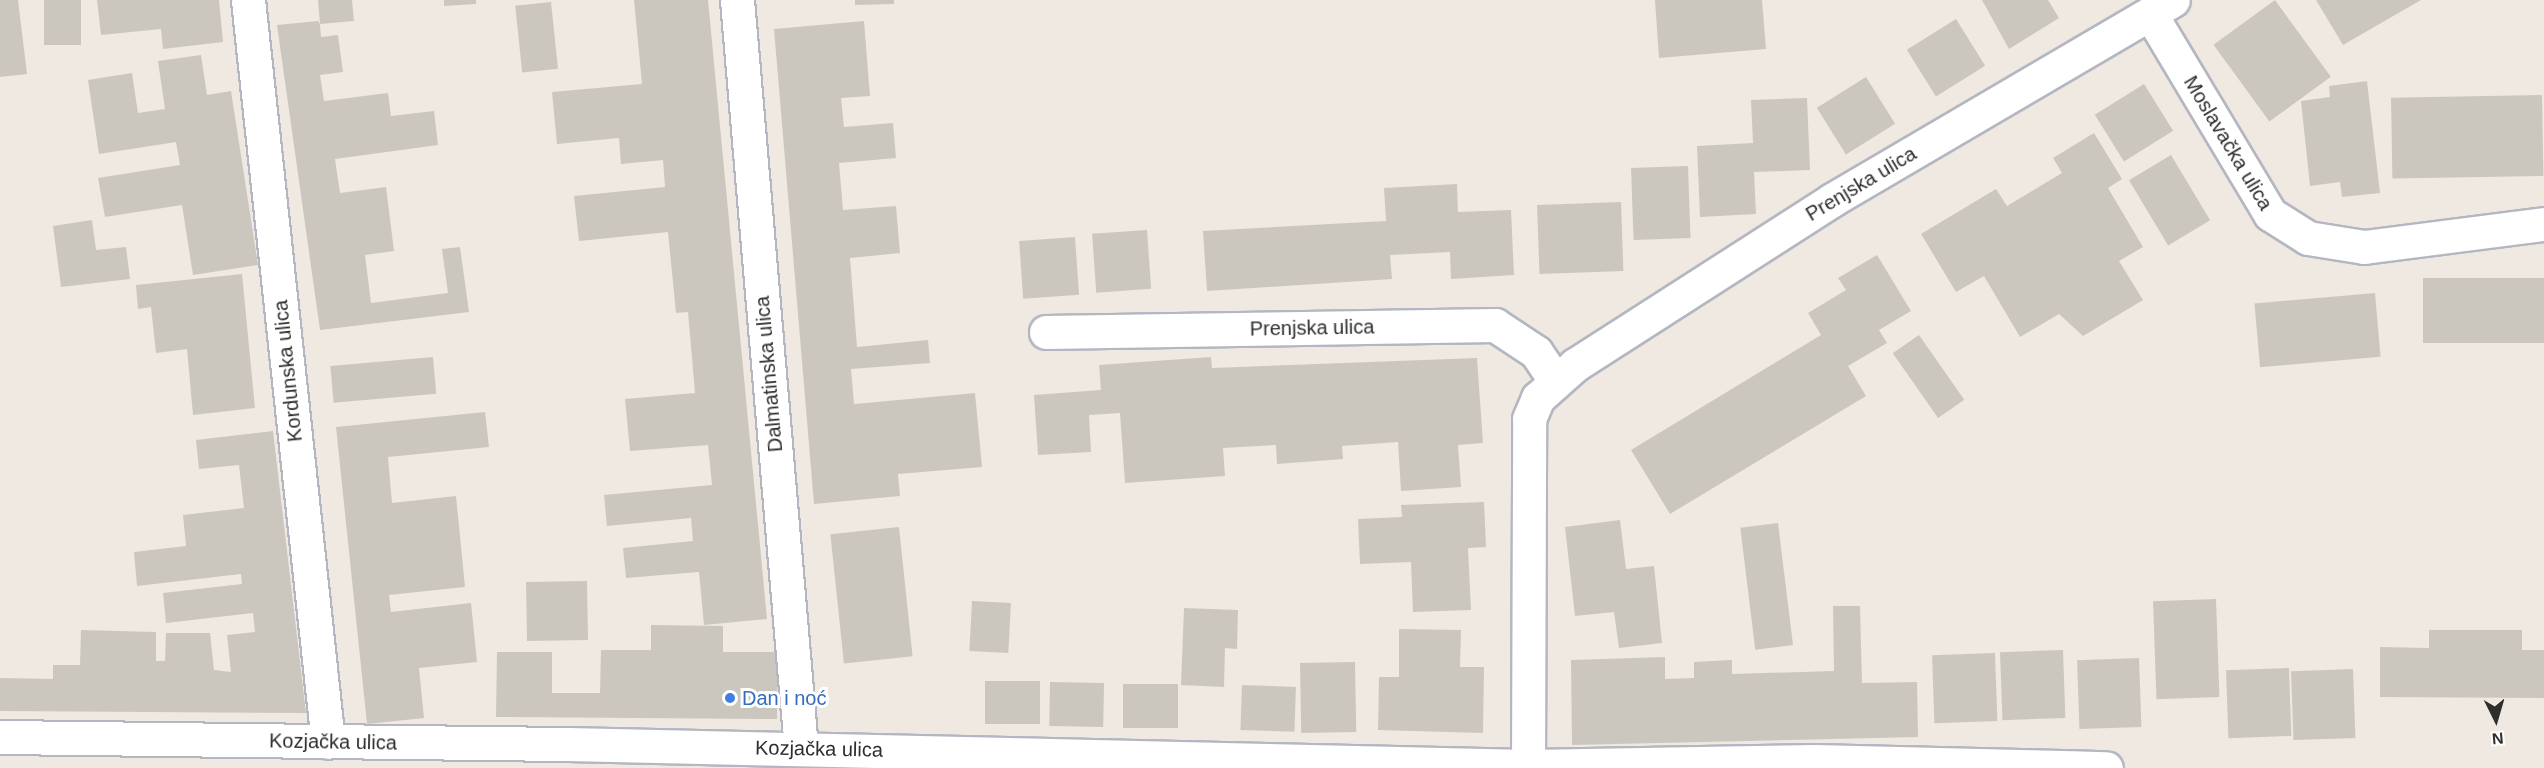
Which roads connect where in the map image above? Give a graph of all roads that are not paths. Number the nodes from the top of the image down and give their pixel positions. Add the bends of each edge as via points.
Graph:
1 (248, 0) edge
2 (737, 0) edge
3 (2162, 7) edge
4 (2544, 224) edge
5 (1046, 332) dead end
6 (1555, 380) junction
7 (0, 737) edge
8 (328, 742) junction
9 (801, 748) junction
10 (1528, 767) edge
11 (2106, 768) edge

1 - 8 street, Kordunska ulica
2 - 9 street, Dalmatinska ulica
3 - 4 street, Moslavačka ulica via 2270,214 2308,238 2364,247
3 - 6 street, Prenjska ulica via 1832,200
5 - 6 street, Prenjska ulica via 1495,325 1536,352
6 - 10 street, Prenjska ulica via 1538,398 1528,419
7 - 8 street, Kozjačka ulica
8 - 9 street, Kozjačka ulica
9 - 10 street, Kozjačka ulica
10 - 11 street, Kozjačka ulica via 1814,761

